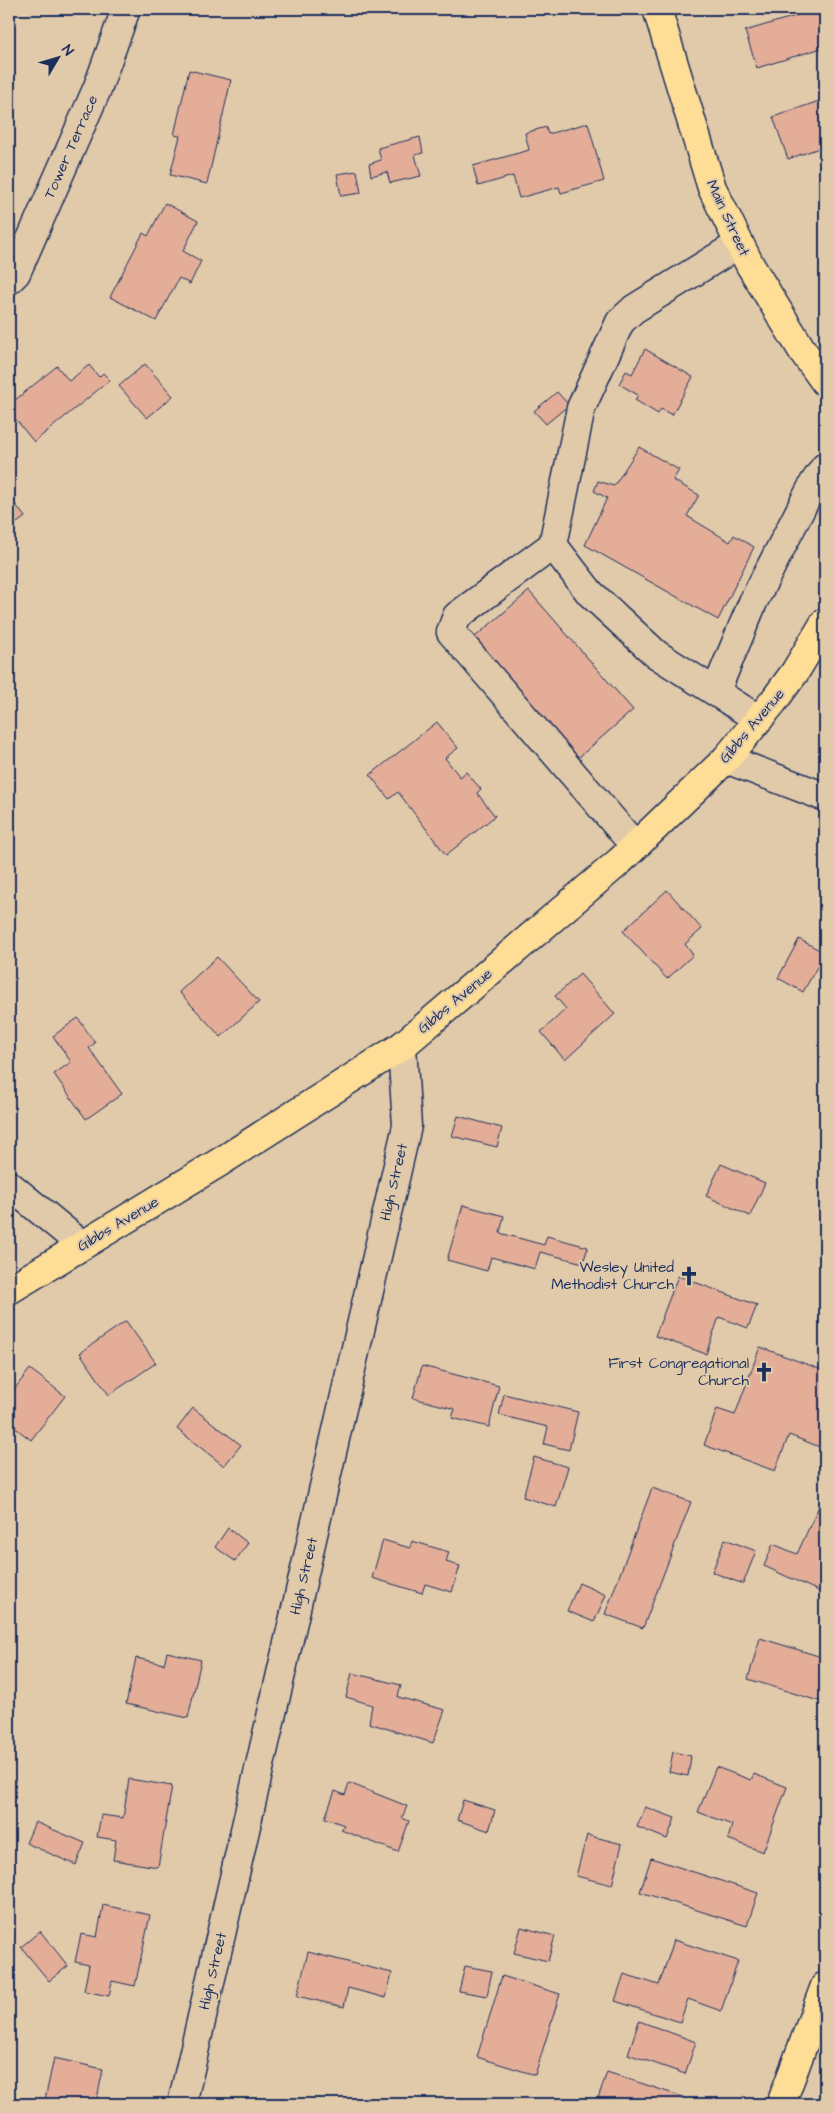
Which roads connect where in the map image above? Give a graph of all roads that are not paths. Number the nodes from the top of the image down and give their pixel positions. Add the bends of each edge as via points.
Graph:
1 (126, 9) edge
2 (657, 9) edge
3 (739, 244) junction
4 (9, 280) edge
5 (825, 382) edge
6 (825, 467) edge
7 (553, 546) junction
8 (825, 622) edge
9 (716, 691) junction
10 (758, 719) junction
11 (726, 759) junction
12 (825, 796) edge
13 (635, 846) junction
14 (402, 1046) junction
15 (9, 1185) edge
16 (82, 1246) junction
17 (9, 1290) edge
18 (825, 1986) edge
19 (182, 2104) edge
20 (781, 2104) edge

1 - 4 street, Tower Terrace via 97,89 16,273
2 - 3 main road, Main Street via 712,188
3 - 5 main road, Main Street via 802,350
3 - 7 street via 634,309 620,322 581,408
6 - 9 street via 753,602
7 - 9 street via 590,593 656,654
7 - 13 street via 457,616 451,632
8 - 10 main road, Gibbs Avenue via 795,672
9 - 10 street
10 - 11 main road, Gibbs Avenue
11 - 12 street
11 - 13 main road, Gibbs Avenue
13 - 14 main road, Gibbs Avenue
14 - 16 main road, Gibbs Avenue
14 - 19 street, High Street via 407,1126
15 - 16 street
16 - 17 main road, Gibbs Avenue
18 - 20 main road

